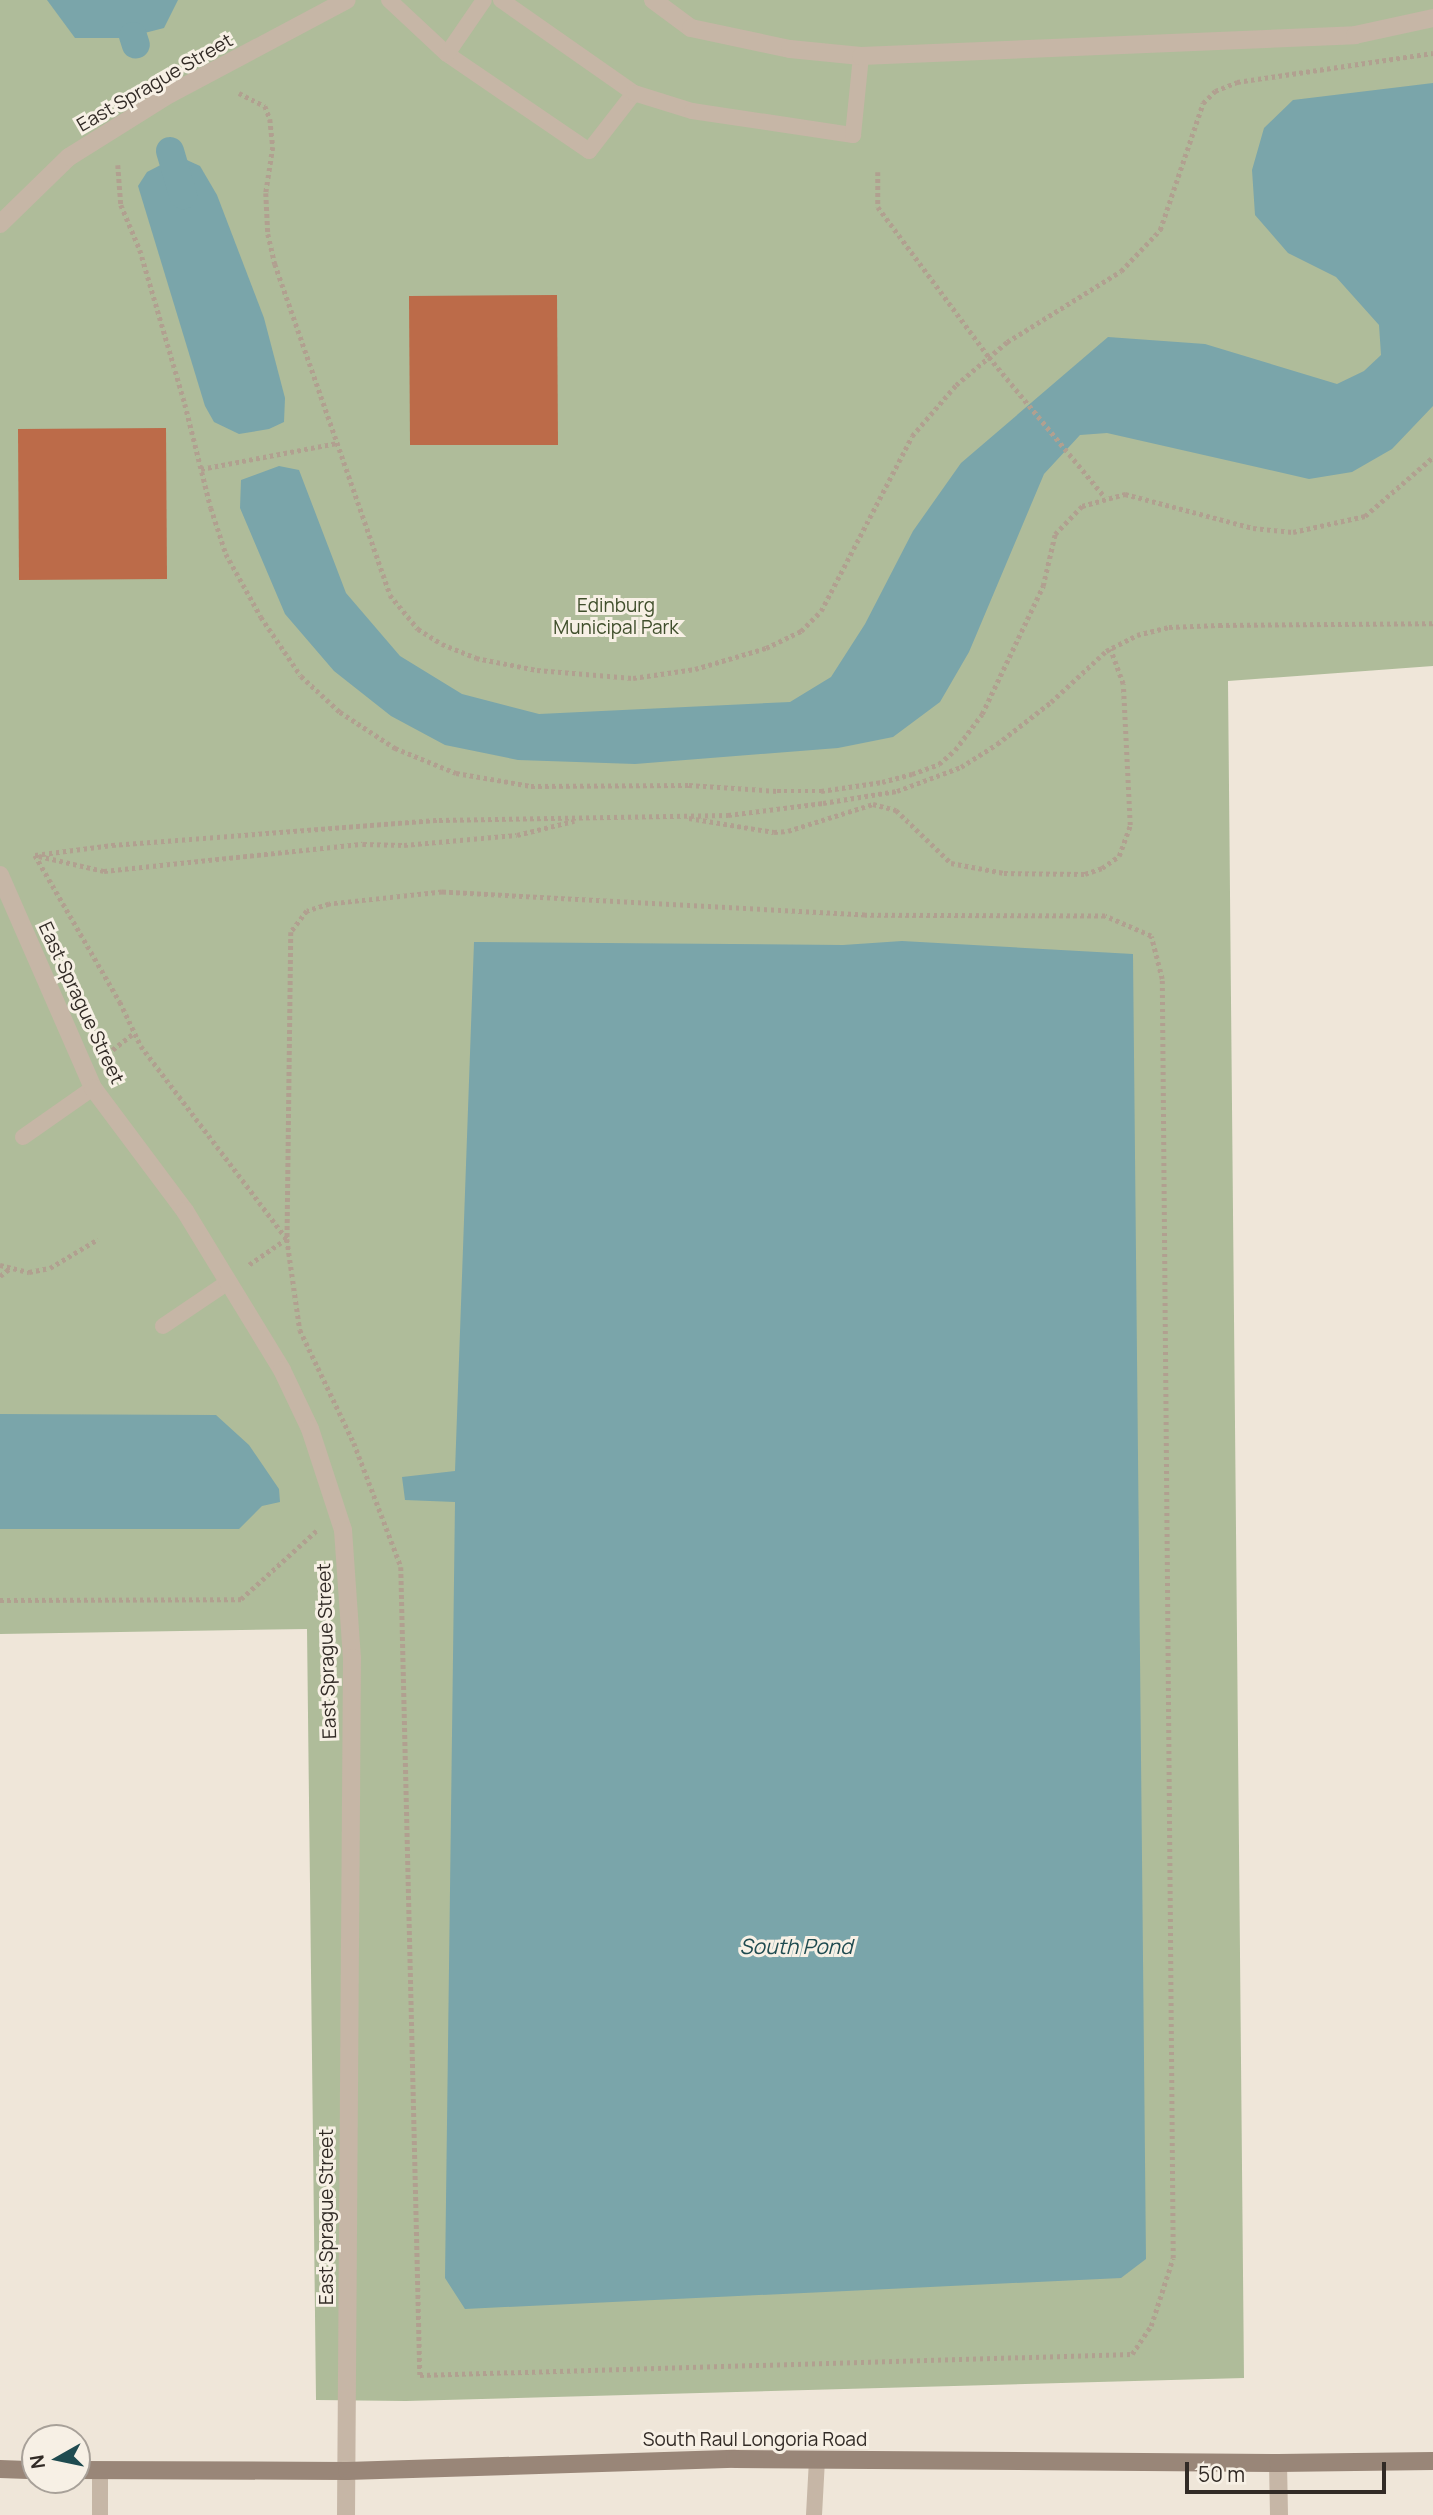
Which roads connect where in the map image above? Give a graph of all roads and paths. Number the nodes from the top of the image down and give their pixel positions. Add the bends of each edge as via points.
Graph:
1 (347, 0) edge
2 (390, 0) edge
3 (484, 0) edge
4 (502, 0) edge
5 (653, 0) edge
6 (1433, 18) edge
7 (1433, 53) edge
8 (447, 54) junction
9 (861, 56) junction
10 (239, 93) dead end
11 (634, 93) junction
12 (118, 165) dead end
13 (878, 172) dead end
14 (0, 224) edge
15 (989, 357) junction
16 (337, 443) junction
17 (1433, 457) edge
18 (201, 469) junction
19 (1105, 497) junction
20 (1433, 623) edge
21 (1110, 649) junction
22 (677, 816) junction
23 (580, 820) junction
24 (34, 855) junction
25 (0, 875) edge
26 (134, 1032) junction
27 (107, 1054) dead end
28 (93, 1088) junction
29 (23, 1138) dead end
30 (287, 1238) junction
31 (99, 1239) dead end
32 (0, 1265) edge
33 (248, 1266) dead end
34 (9, 1269) junction
35 (0, 1276) edge
36 (228, 1282) junction
37 (163, 1326) dead end
38 (317, 1530) dead end
39 (0, 1600) edge
40 (817, 2460) junction
41 (1433, 2461) edge
42 (1278, 2463) junction
43 (0, 2469) edge
44 (21, 2470) edge
45 (91, 2470) edge
46 (100, 2470) junction
47 (347, 2471) junction
48 (100, 2515) edge
49 (346, 2515) edge
50 (814, 2515) edge
51 (1279, 2515) edge

1 - 14 street, East Sprague Street via 170,94 69,157
2 - 8 lane
3 - 8 lane
4 - 11 lane
5 - 9 street via 691,27 767,45
6 - 9 street via 1355,35
7 - 15 path via 1237,82 1215,91 1203,103 1160,230 1121,271
8 - 11 lane via 589,151
9 - 11 lane via 853,135 692,111
10 - 16 path via 265,106 270,119 268,234
12 - 18 path via 121,205 140,250
13 - 15 path via 878,207
15 - 16 path via 956,385 912,436 821,611 802,631 766,648 695,669 633,678 537,670 476,658 418,629 390,595
15 - 19 path
16 - 18 path
17 - 19 path via 1365,516 1293,532 1253,527 1125,494
18 - 19 path via 226,554 301,676 340,712 395,748 456,774 531,786 689,785 821,791 882,782 939,764 982,714 1043,586 1055,534 1082,506
20 - 21 path via 1169,627 1137,635
21 - 22 path via 1051,702 961,767 898,790 728,815
21 - 22 path via 1123,684 1130,825 1119,856 1085,874 1003,873 951,863 896,810 873,804 774,832
22 - 23 path
23 - 24 path via 439,820
23 - 24 path via 517,835 363,844 104,871
24 - 26 path
25 - 28 street, East Sprague Street
26 - 27 path
26 - 30 path
28 - 29 lane
28 - 36 street, East Sprague Street via 185,1211
30 - 30 path via 291,932 307,912 329,904 442,892 865,915 1105,916 1151,936 1162,979 1173,2258 1151,2326 1132,2354 420,2375 401,1567 354,1443 300,1330
30 - 33 path
31 - 34 path via 50,1268
32 - 34 path
34 - 35 path
36 - 37 lane
36 - 47 street, East Sprague Street via 282,1370 310,1429 342,1530 352,1658
38 - 39 path via 241,1599
40 - 42 main road, South Raul Longoria Road
40 - 47 main road, South Raul Longoria Road
40 - 50 lane
41 - 42 main road, South Raul Longoria Road
42 - 51 street
43 - 44 main road
45 - 46 main road, South Raul Longoria Road
46 - 47 main road, South Raul Longoria Road
46 - 48 lane
47 - 49 street, East Sprague Street

